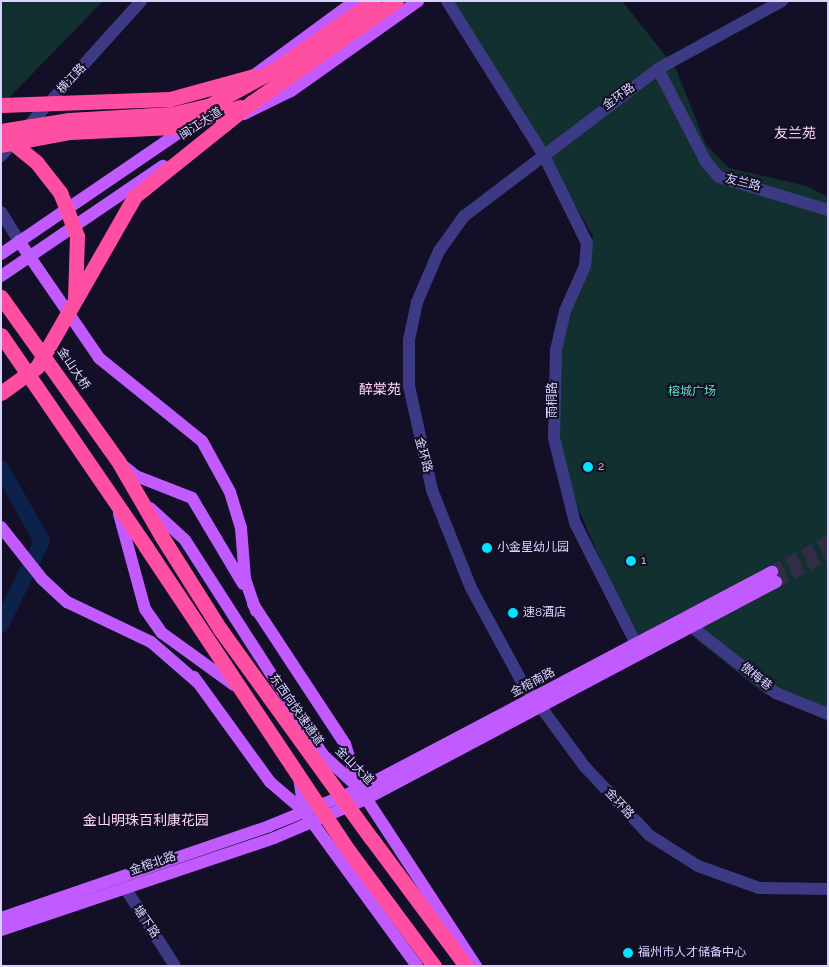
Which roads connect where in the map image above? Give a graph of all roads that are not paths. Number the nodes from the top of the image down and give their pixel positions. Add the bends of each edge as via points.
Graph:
1 (141, 1) edge
2 (355, 1) edge
3 (374, 1) edge
4 (396, 1) edge
5 (418, 1) edge
6 (447, 1) edge
7 (782, 1) edge
8 (658, 69) junction
9 (274, 70) junction
10 (251, 103) junction
11 (1, 105) edge
12 (1, 132) edge
13 (1, 146) edge
14 (543, 154) junction
15 (1, 156) edge
16 (828, 210) edge
17 (1, 212) edge
18 (20, 241) junction
19 (1, 254) edge
20 (30, 257) junction
21 (1, 276) edge
22 (1, 297) edge
23 (74, 308) junction
24 (1, 336) edge
25 (1, 393) edge
26 (118, 461) junction
27 (137, 493) junction
28 (115, 502) junction
29 (1, 527) edge
30 (256, 611) junction
31 (692, 626) junction
32 (162, 633) junction
33 (636, 644) junction
34 (197, 682) junction
35 (537, 703) junction
36 (828, 714) edge
37 (363, 794) junction
38 (304, 812) junction
39 (313, 823) junction
40 (121, 883) junction
41 (828, 889) edge
42 (1, 918) edge
43 (1, 930) edge
44 (176, 966) edge
45 (417, 966) edge
46 (434, 966) edge
47 (466, 966) edge
48 (476, 966) edge

1 - 15 street, 横江路
2 - 18 main road, 闽江大道 via 272,58 212,110
3 - 9 highway
4 - 10 highway
5 - 20 main road, 闽江大道 via 292,91 222,124
6 - 14 street, 雨桐路
7 - 8 street, 金环路
8 - 14 street, 金环路
8 - 16 street, 友兰路 via 706,162 719,177
9 - 11 highway, bridge via 170,99
9 - 12 highway, bridge via 210,105 172,114 69,120
10 - 13 highway, bridge via 215,118 172,127 70,132
10 - 23 highway, bridge via 135,196 117,222
12 - 23 highway, bridge via 36,162 60,192 78,236
14 - 33 street, 雨桐路 via 583,233 587,250 561,322 555,358 553,417 558,460 579,534
14 - 35 street, 金环路 via 486,196 446,238 417,302 408,353 414,420 444,523 481,609
17 - 18 street
18 - 19 main road, 闽江大道
18 - 20 main road
20 - 21 main road, 闽江大道
20 - 30 main road via 99,358 202,441 230,492 241,528 245,579
22 - 26 highway, 金山大桥
23 - 25 highway, bridge via 37,367
24 - 28 highway
26 - 27 highway, 东西向快速通道
26 - 30 main road via 136,476 192,498
27 - 37 main road, 金山大道 via 185,540 323,755
27 - 47 highway, 东西向快速通道, bridge via 220,629
28 - 32 main road via 129,542 133,578 145,608
28 - 46 highway, bridge via 348,850
29 - 34 main road via 42,579 67,602 151,642
30 - 37 main road via 345,744
31 - 33 main road, 金榕南路 via 774,577
31 - 35 main road, 金榕南路
31 - 36 street, 傲梅巷 via 776,693
32 - 34 main road
32 - 38 main road via 226,677 258,709 298,766
33 - 35 main road, 金榕南路
34 - 38 main road via 270,782
35 - 37 main road, 金榕南路
35 - 41 street, 金环路 via 607,792 670,850 712,873 759,888
37 - 38 main road, 金榕南路
37 - 39 main road, 金榕南路
37 - 48 main road, 金山大道
38 - 39 main road
38 - 40 main road, 金榕北路
39 - 40 main road, 金榕北路
39 - 45 main road
40 - 42 main road, 金榕北路
40 - 43 main road, 金榕北路
40 - 44 street, 塘下路

